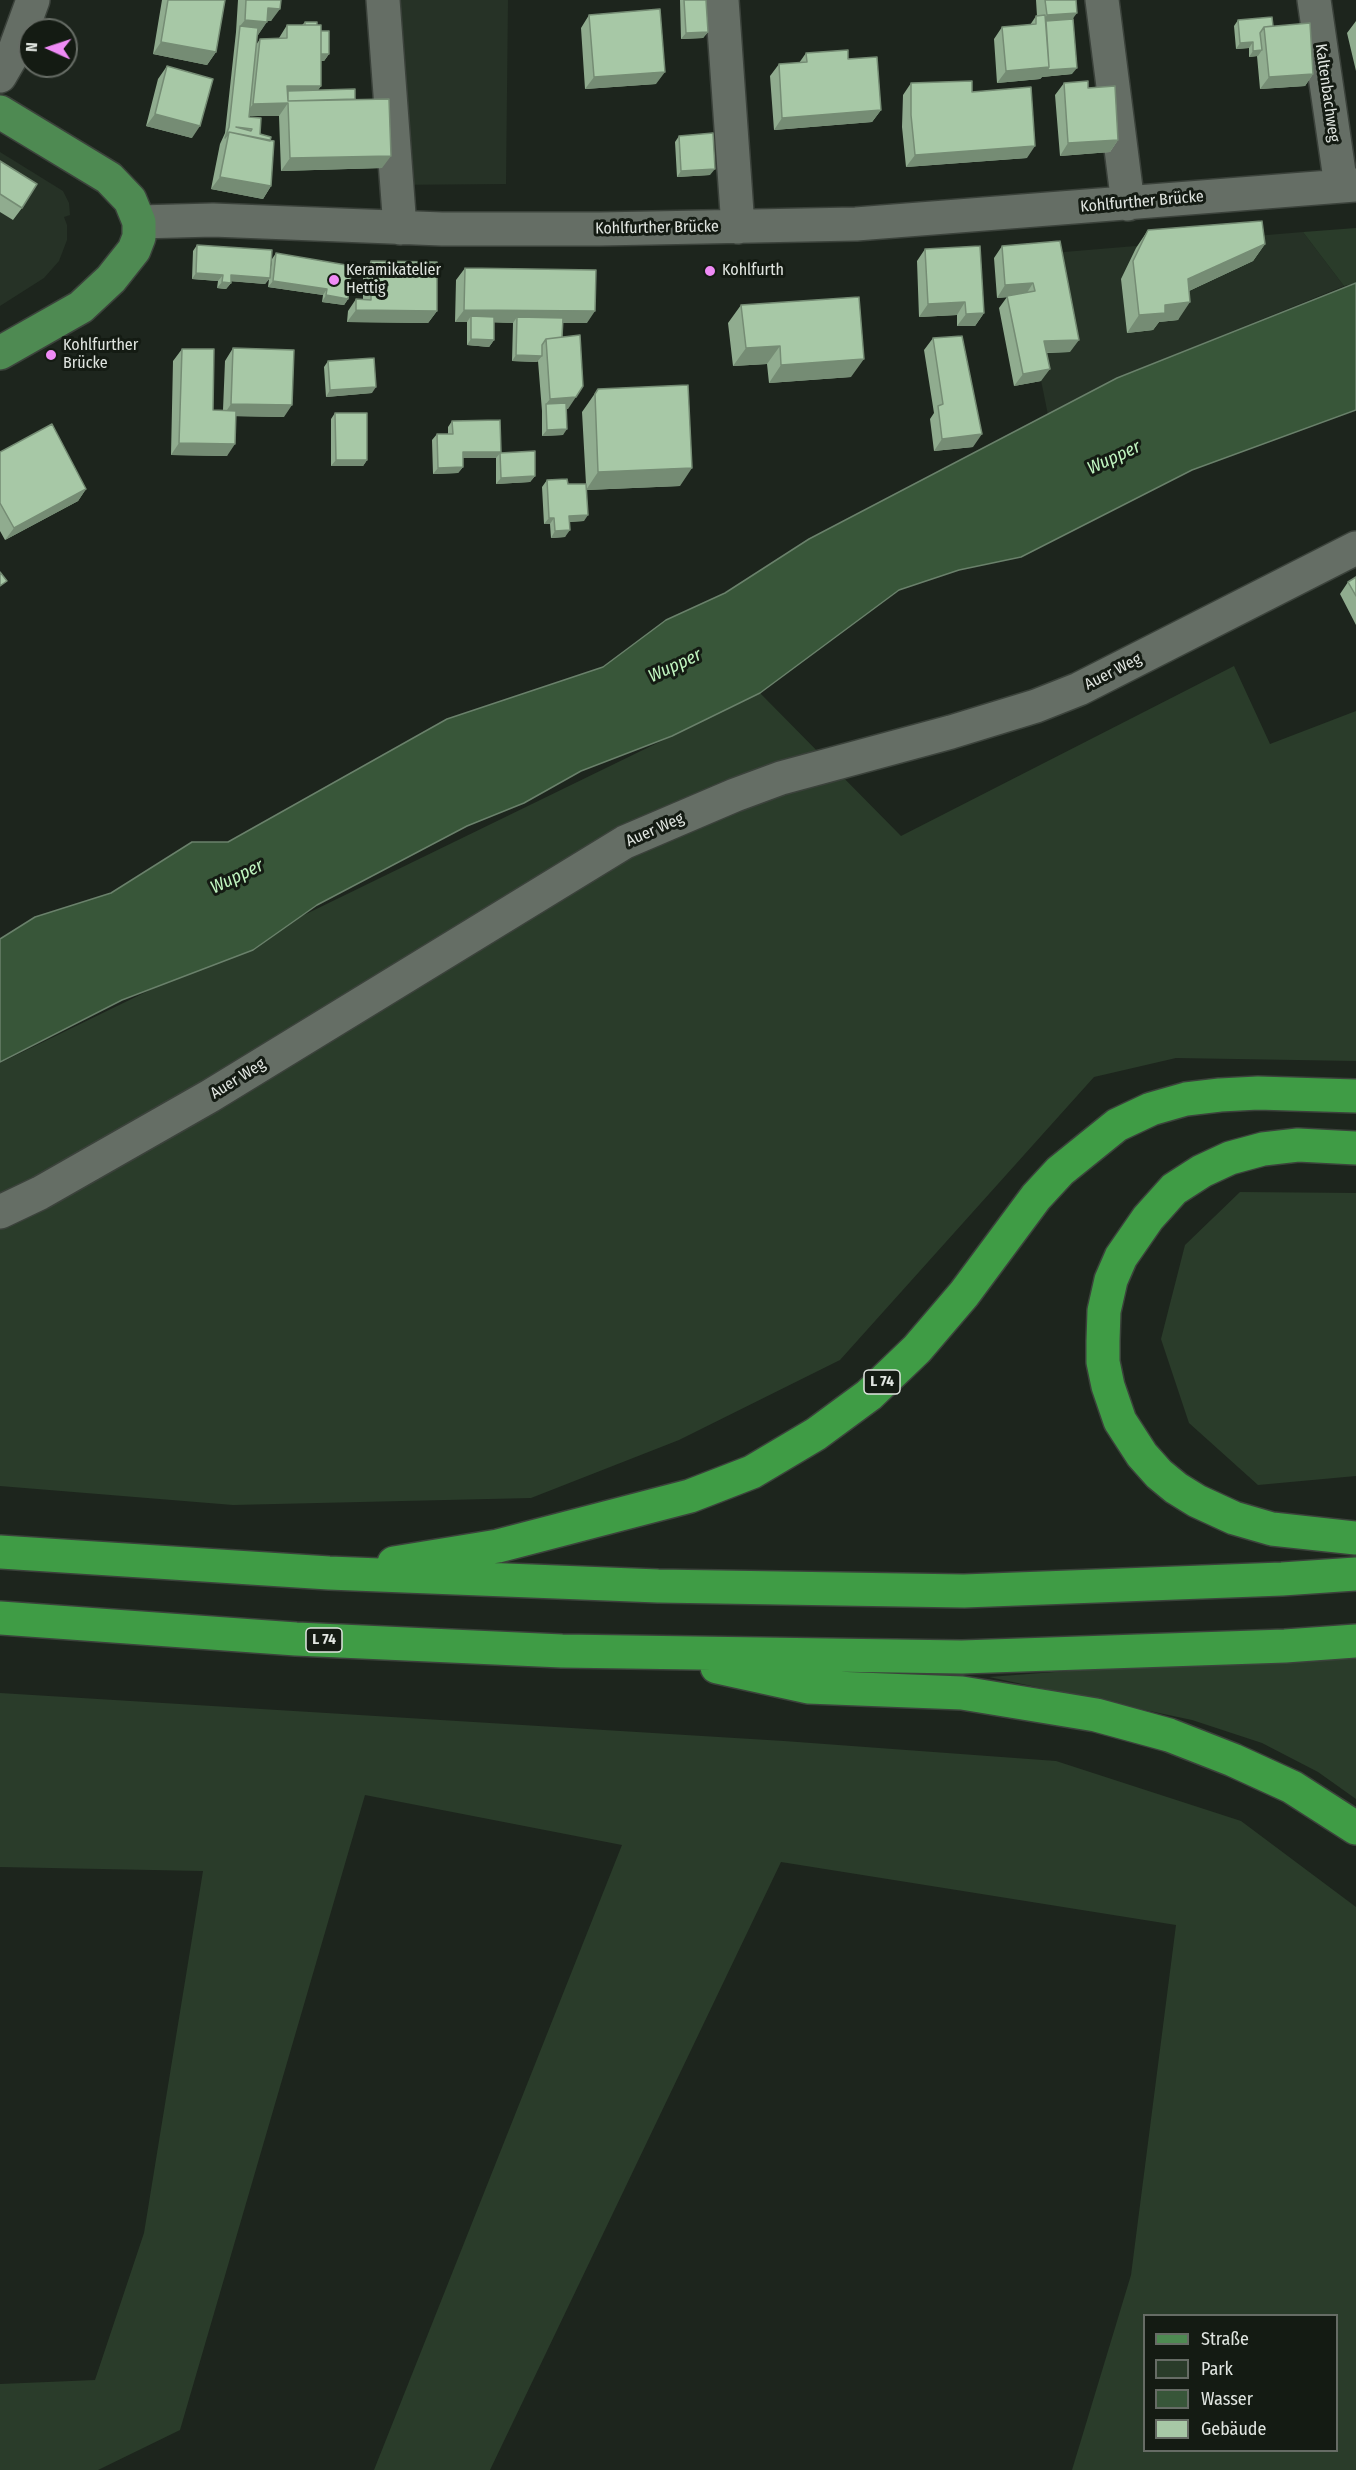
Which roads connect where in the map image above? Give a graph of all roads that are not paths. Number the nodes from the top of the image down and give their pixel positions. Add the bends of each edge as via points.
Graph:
1 (33, 0) edge
2 (383, 0) edge
3 (722, 0) edge
4 (1102, 0) edge
5 (1314, 0) edge
6 (0, 76) edge
7 (0, 112) edge
8 (1348, 186) edge
9 (1128, 204) junction
10 (139, 222) junction
11 (738, 227) junction
12 (400, 228) junction
13 (0, 352) edge
14 (1356, 548) edge
15 (1356, 1096) edge
16 (1356, 1148) edge
17 (0, 1212) edge
18 (1356, 1538) edge
19 (0, 1552) edge
20 (329, 1574) junction
21 (1356, 1574) edge
22 (0, 1618) edge
23 (1356, 1641) edge
24 (648, 1652) junction
25 (1356, 1828) edge

1 - 6 street via 14,52
2 - 12 street
3 - 11 street
4 - 9 street
5 - 8 street, Kaltenbachweg
7 - 10 main road via 109,178 130,200
8 - 9 street, Kohlfurther Brücke
9 - 11 street, Kohlfurther Brücke via 855,225
10 - 12 street, Kohlfurther Brücke via 213,220
10 - 13 main road via 134,250 111,279 81,307
11 - 12 street, Kohlfurther Brücke
14 - 17 street, Auer Weg via 1036,706 781,778 625,842 210,1096
15 - 20 highway, L 74 via 1258,1093 1186,1099 1117,1125 1060,1171 1036,1197 964,1294 917,1349 869,1395 816,1434 752,1472 690,1496 498,1546
16 - 18 highway via 1263,1149 1230,1158 1174,1190 1148,1218 1121,1257 1111,1280 1104,1311 1103,1362 1120,1421 1142,1455 1176,1488 1234,1518 1272,1529
19 - 20 highway, L 74
20 - 21 highway, L 74 via 646,1586 964,1591
22 - 24 highway, L 74 via 296,1639
23 - 24 highway, L 74 via 962,1657
24 - 25 highway, L 74 via 808,1687 962,1693 1096,1715 1169,1735 1233,1760 1292,1787

